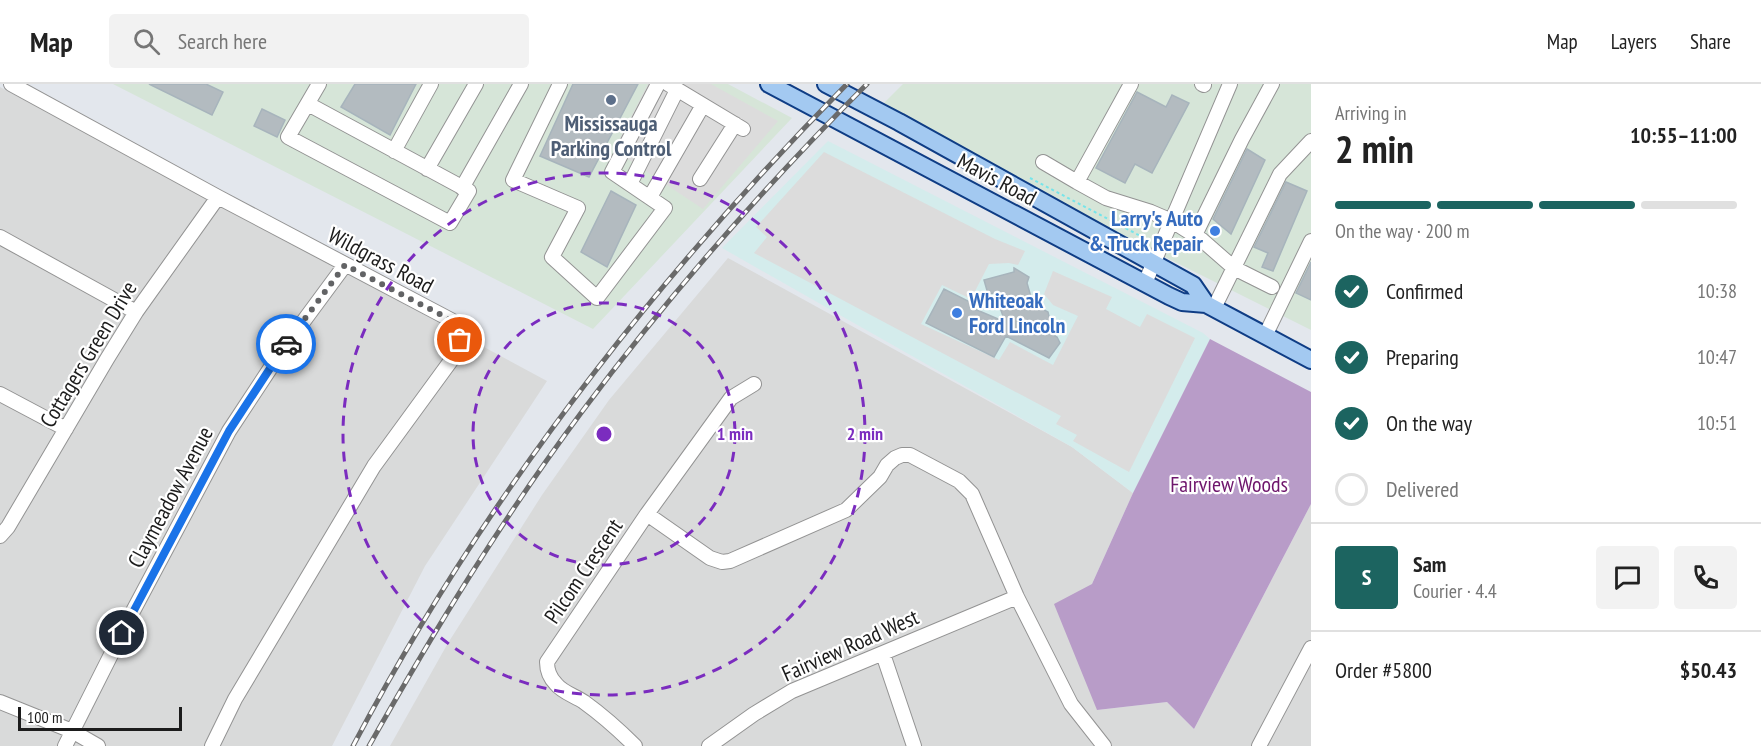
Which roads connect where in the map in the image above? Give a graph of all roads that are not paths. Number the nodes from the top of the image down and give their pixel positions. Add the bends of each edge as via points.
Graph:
1 (11, 84) edge
2 (319, 84) edge
3 (431, 84) edge
4 (476, 84) edge
5 (521, 84) edge
6 (560, 84) edge
7 (658, 84) edge
8 (769, 84) edge
9 (826, 84) edge
10 (1131, 84) edge
11 (1230, 84) edge
12 (1272, 84) edge
13 (673, 87) edge
14 (308, 104) junction
15 (703, 105) junction
16 (1311, 141) edge
17 (394, 151) junction
18 (1043, 162) dead end
19 (427, 170) junction
20 (700, 179) dead end
21 (1077, 182) junction
22 (630, 184) junction
23 (462, 188) junction
24 (219, 197) junction
25 (650, 198) junction
26 (1172, 221) junction
27 (1195, 234) junction
28 (0, 237) edge
29 (1311, 242) edge
30 (1155, 264) junction
31 (345, 265) junction
32 (1234, 268) junction
33 (1145, 283) junction
34 (1272, 287) dead end
35 (1210, 306) junction
36 (136, 312) junction
37 (1265, 336) junction
38 (1311, 360) edge
39 (754, 384) dead end
40 (0, 394) edge
41 (66, 429) junction
42 (647, 514) junction
43 (0, 536) edge
44 (1017, 597) junction
45 (1311, 648) edge
46 (883, 654) junction
47 (0, 702) edge
48 (72, 731) junction
49 (1100, 744) edge
50 (65, 746) edge
51 (98, 746) edge
52 (212, 746) edge
53 (635, 746) edge
54 (709, 746) edge
55 (914, 746) edge
56 (1259, 746) edge

1 - 24 street, Wildgrass Road
2 - 14 street
3 - 17 street
4 - 19 street
5 - 23 street
6 - 25 street via 513,180 578,208 552,257 597,298 665,208
7 - 22 street via 612,172
8 - 33 main road, Mavis Road
9 - 30 main road, Mavis Road
10 - 21 street
11 - 26 street
12 - 27 street
13 - 15 street
13 - 22 street
14 - 17 street
14 - 23 street via 288,137 450,223 469,192
15 - 20 street via 739,127
15 - 25 street
16 - 32 street via 1280,174
17 - 19 street
18 - 21 street
19 - 23 street
21 - 26 street via 1106,198
22 - 25 street
24 - 31 street, Wildgrass Road
24 - 36 street, Cottagers Green Drive
26 - 27 street
26 - 30 street
27 - 32 street
28 - 36 street
29 - 37 street
30 - 33 street
30 - 35 main road, Mavis Road via 1193,285
31 - 48 street, Claymeadow Avenue via 229,431
31 - 52 street, Wildgrass Road via 451,320 459,330 459,345 374,466
32 - 34 street
32 - 35 street
33 - 35 main road, Mavis Road via 1182,302
35 - 37 main road, Mavis Road
36 - 41 street, Cottagers Green Drive
37 - 38 main road, Mavis Road
39 - 42 street via 731,398
40 - 41 street
41 - 43 street, Cottagers Green Drive
42 - 44 street, Pilcom Crescent via 710,558 730,561 846,510 895,458 910,455 959,481 972,494
42 - 53 street, Pilcom Crescent via 547,662 547,669 561,689 615,726
44 - 46 street, Fairview Road West
44 - 49 street, Pilcom Crescent via 1071,704
45 - 56 street
46 - 54 street, Fairview Road West via 792,691
46 - 55 street
47 - 48 street
48 - 50 street, Claymeadow Avenue
48 - 51 street

